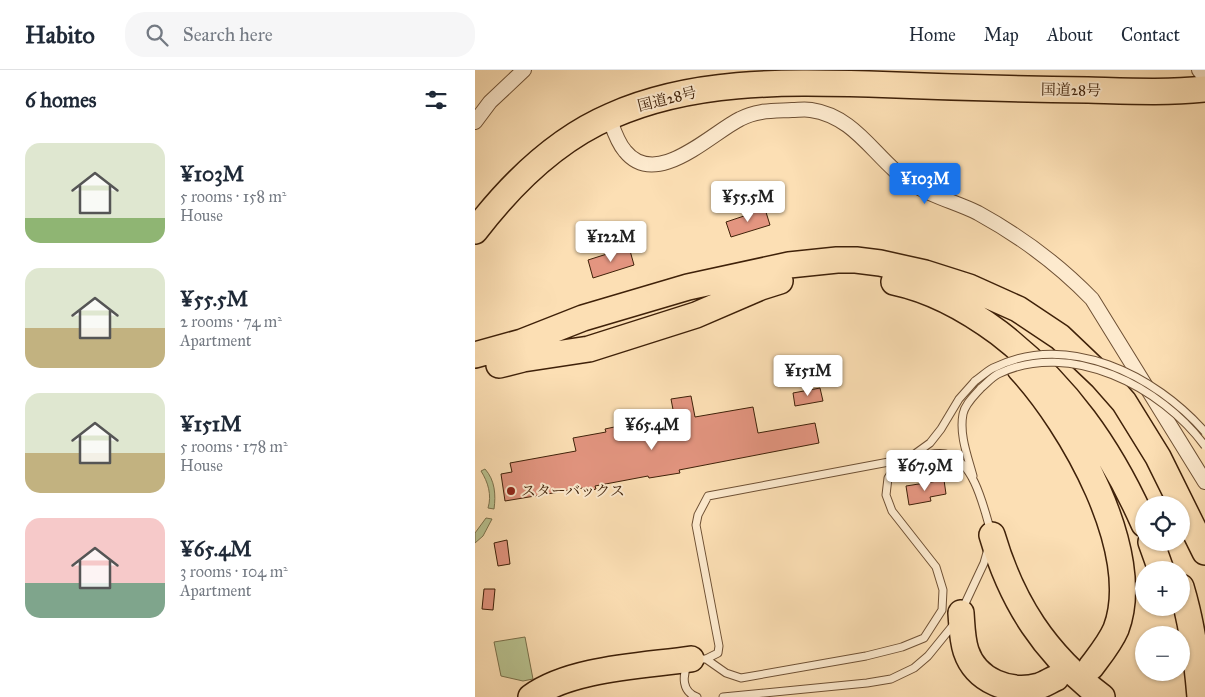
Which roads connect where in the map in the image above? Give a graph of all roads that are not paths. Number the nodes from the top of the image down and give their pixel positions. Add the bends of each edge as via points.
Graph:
1 (524, 70) edge
2 (1199, 70) edge
3 (755, 77) edge
4 (1205, 77) edge
5 (1205, 89) edge
6 (609, 117) junction
7 (475, 122) edge
8 (475, 231) edge
9 (947, 290) junction
10 (476, 363) edge
11 (1205, 432) edge
12 (1205, 446) edge
13 (907, 459) junction
14 (974, 479) junction
15 (1205, 482) edge
16 (1147, 496) edge
17 (1135, 503) edge
18 (992, 535) junction
19 (1205, 552) edge
20 (961, 613) junction
21 (1187, 616) edge
22 (699, 659) junction
23 (1086, 664) dead end
24 (1183, 681) edge
25 (1059, 688) edge
26 (531, 697) edge
27 (697, 697) edge
28 (723, 697) edge
29 (1102, 697) edge
30 (1185, 697) edge
31 (1200, 697) edge

1 - 7 street via 490,102
2 - 4 street
3 - 5 highway, 国道28号 via 832,83 1042,90 1181,92
3 - 6 highway, 国道28号 via 642,104
6 - 8 highway, 国道28号 via 571,137 542,159 515,183
6 - 15 street via 624,151 646,164 660,165 677,159 741,118 761,111 810,110 845,123 917,187 977,212 1011,232 1079,285 1092,299
9 - 10 highway via 915,288 879,278 835,275 791,279 761,287 696,315 589,349
9 - 16 highway via 985,302 1015,325 1073,380 1113,435
9 - 17 highway via 968,312 1041,369 1062,391 1101,444
9 - 19 highway via 994,296 1018,308 1059,337 1102,377 1124,402 1158,457
9 - 23 highway via 1043,396 1073,441 1109,517 1122,574 1120,609 1108,644
11 - 13 lane, bridge via 1167,396 1126,372 1089,359 1055,354 1023,357 991,369 959,399 930,443
12 - 14 lane, bridge via 1175,412 1143,390 1093,369 1041,362 1017,366 996,375 970,401 963,414 963,438
13 - 14 lane via 937,453 949,455 957,459
13 - 22 lane via 708,496 696,525 719,646 718,653
13 - 22 lane via 888,478 886,496 892,510 936,568 943,590 942,610 924,638 866,656 741,678
14 - 18 lane
18 - 20 lane via 984,563
18 - 29 highway via 1009,583 1033,626 1060,660
20 - 25 highway via 966,651 982,676 996,684 1016,688
20 - 28 lane via 928,656 914,668 891,679
21 - 31 highway
22 - 26 highway via 574,677 555,683
22 - 27 lane via 683,676 685,688
24 - 30 highway

